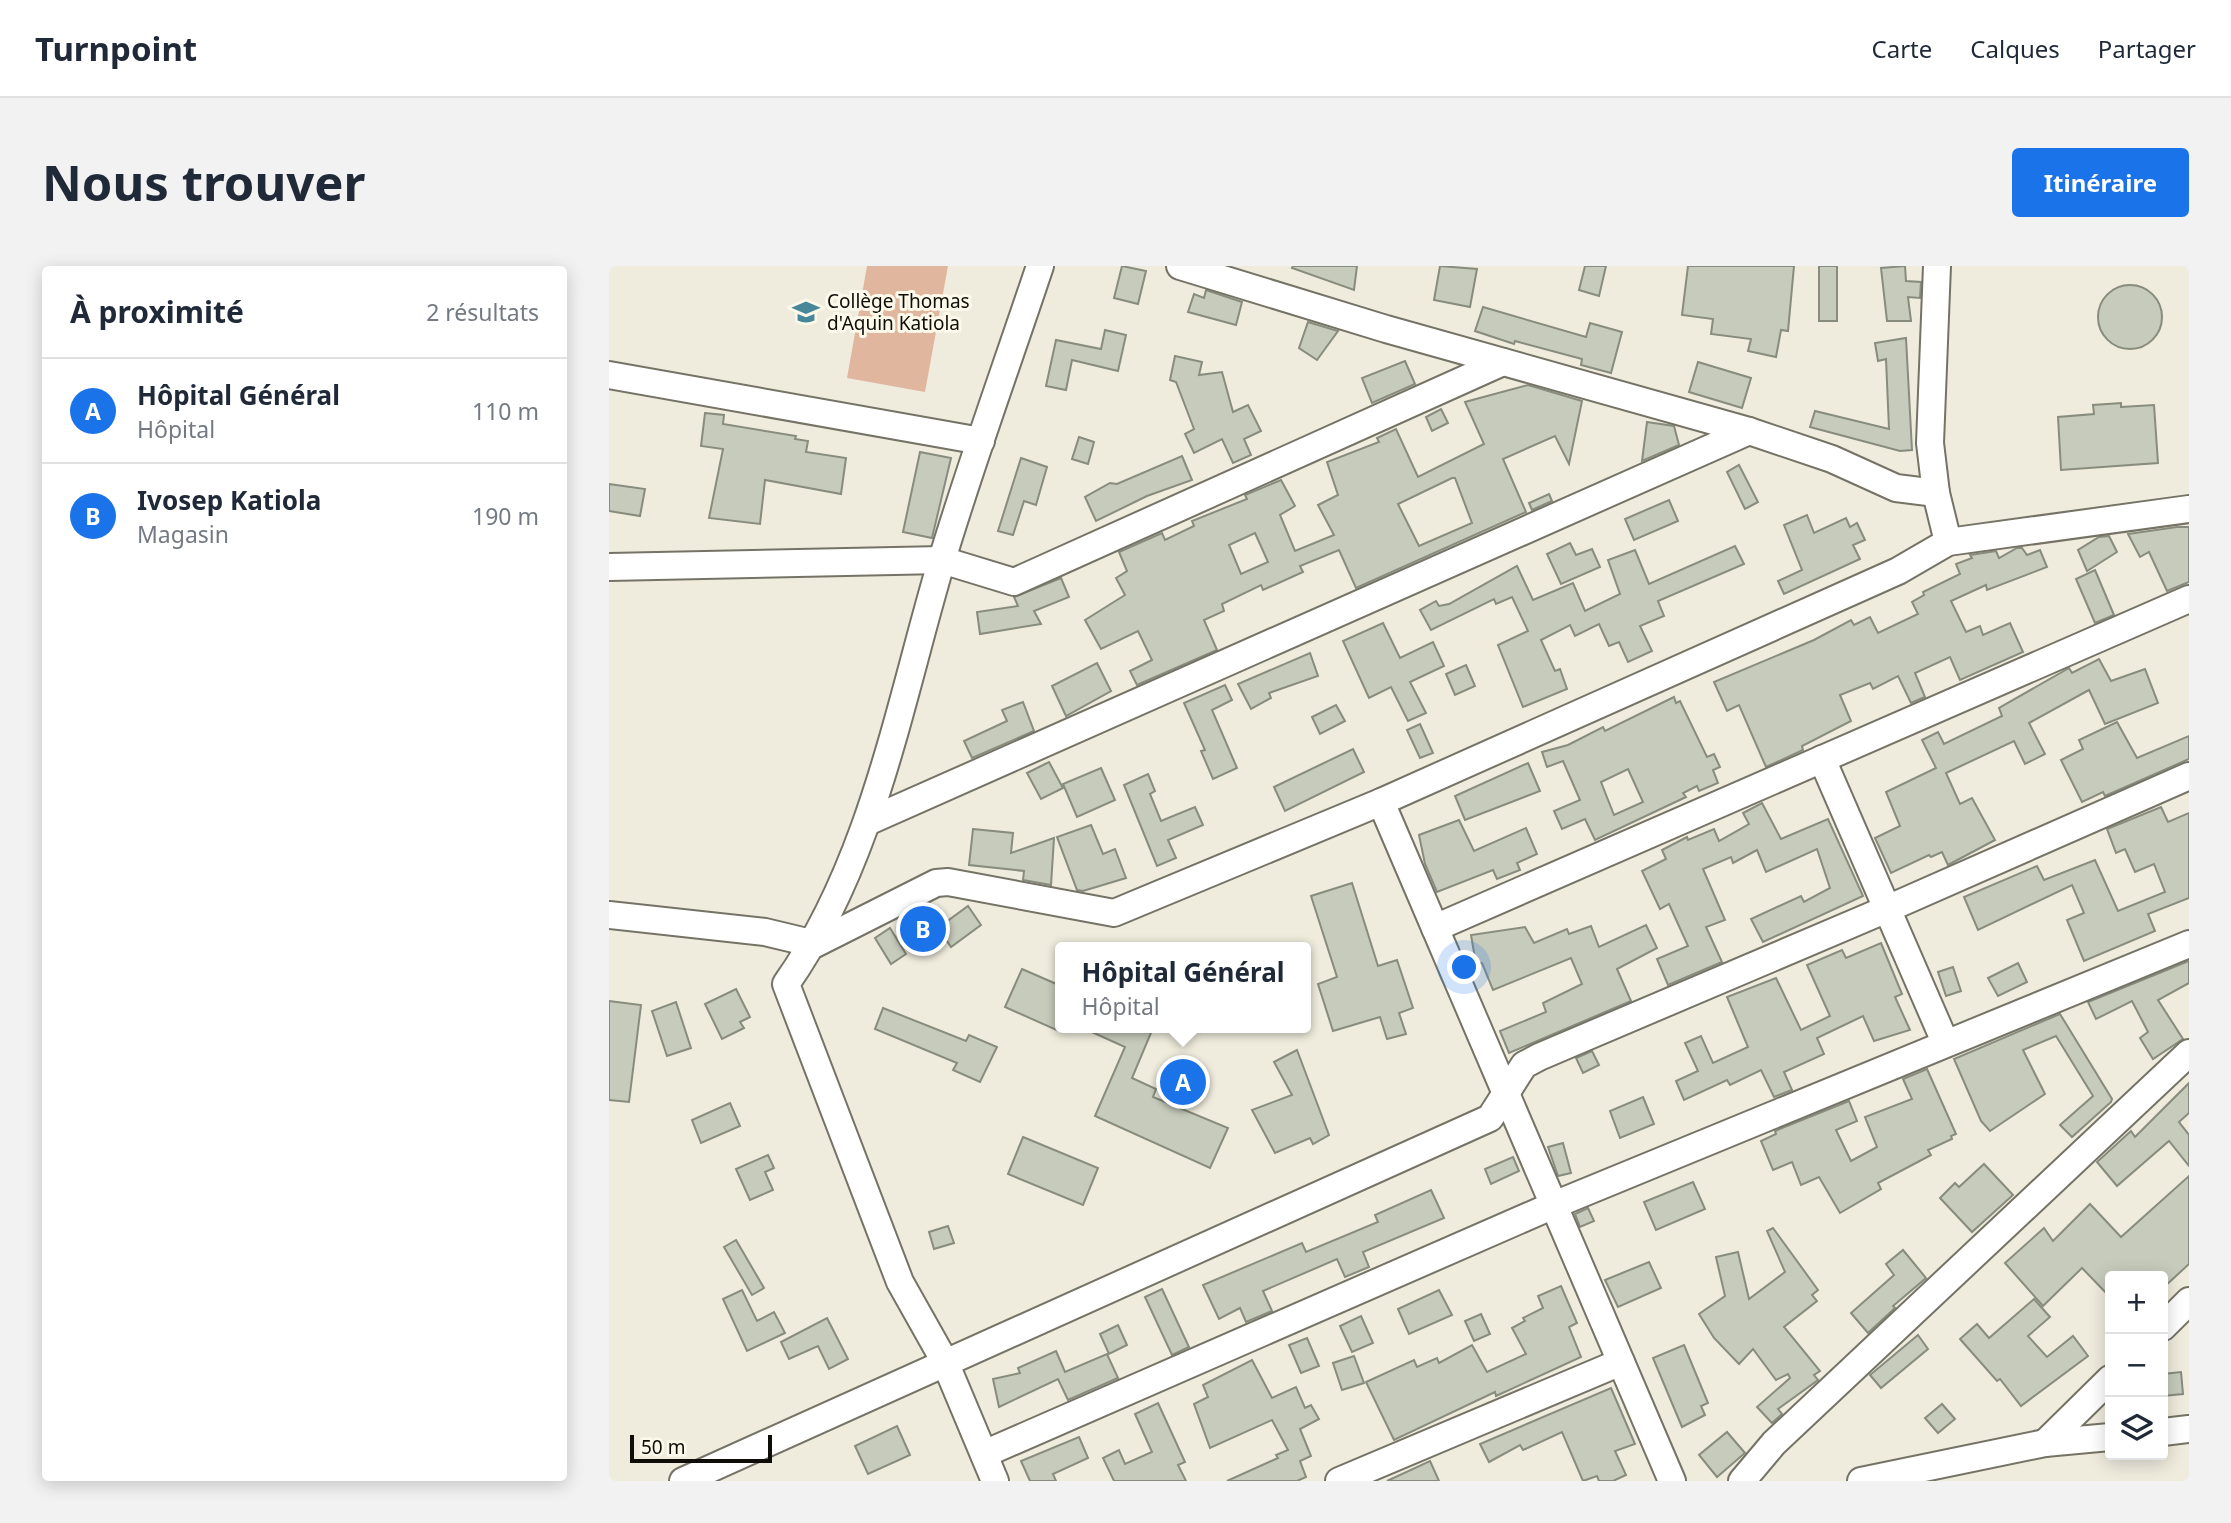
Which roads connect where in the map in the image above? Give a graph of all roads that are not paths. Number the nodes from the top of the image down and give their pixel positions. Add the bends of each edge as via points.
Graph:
1 (1040, 266) edge
2 (1180, 266) edge
3 (1937, 266) edge
4 (1503, 362) junction
5 (609, 375) edge
6 (1749, 431) junction
7 (981, 441) junction
8 (1936, 493) junction
9 (2189, 509) edge
10 (1948, 542) junction
11 (942, 560) junction
12 (609, 566) edge
13 (2189, 599) edge
14 (1822, 759) junction
15 (2189, 776) edge
16 (1381, 802) junction
17 (867, 821) junction
18 (1887, 909) junction
19 (609, 915) edge
20 (1435, 928) junction
21 (814, 944) junction
22 (2189, 944) edge
23 (1945, 1042) junction
24 (2189, 1053) edge
25 (1506, 1095) junction
26 (1554, 1205) junction
27 (2189, 1301) edge
28 (2168, 1322) edge
29 (945, 1362) junction
30 (1621, 1362) junction
31 (2105, 1383) edge
32 (2189, 1429) edge
33 (2168, 1431) edge
34 (2105, 1437) edge
35 (2045, 1443) junction
36 (984, 1454) junction
37 (683, 1481) edge
38 (995, 1481) edge
39 (1339, 1481) edge
40 (1672, 1481) edge
41 (1742, 1481) edge
42 (1861, 1481) edge

1 - 7 street
2 - 4 street
3 - 8 street via 1930,443
4 - 6 street
4 - 11 street via 1014,582
5 - 7 street
6 - 8 street via 1832,458 1896,488
6 - 17 street
7 - 11 street
8 - 10 street
9 - 10 street
10 - 16 street via 1898,571
11 - 12 street
11 - 17 street
13 - 14 street
14 - 18 street
14 - 20 street
15 - 18 street
16 - 20 street
16 - 21 street via 1114,914 936,883
17 - 21 street
18 - 23 street
18 - 25 street via 1539,1057 1524,1065
19 - 21 street via 765,932
20 - 25 street
21 - 29 street via 786,985 900,1282
22 - 23 street
23 - 26 street
24 - 41 street via 1774,1443
25 - 26 street
25 - 29 street via 1490,1118
26 - 30 street
26 - 36 street
27 - 28 street
29 - 36 street
29 - 37 street
30 - 39 street
30 - 40 street
31 - 35 street
32 - 33 street
34 - 35 street
35 - 42 street
36 - 38 street

